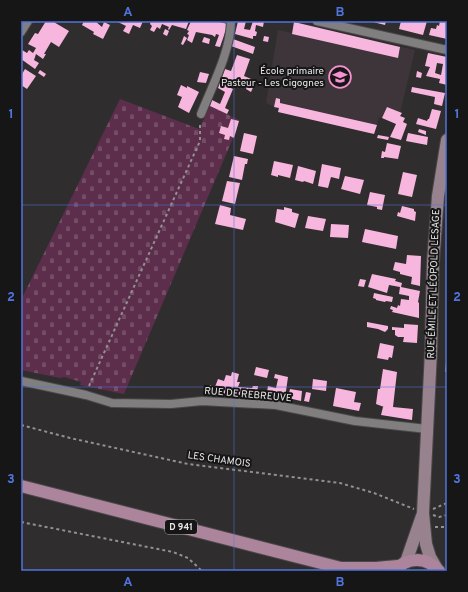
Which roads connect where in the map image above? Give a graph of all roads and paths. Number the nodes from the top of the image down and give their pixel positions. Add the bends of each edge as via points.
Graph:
1 (28, 21) edge
2 (231, 21) edge
3 (318, 21) edge
4 (21, 32) edge
5 (447, 50) edge
6 (201, 114) joint
7 (447, 140) edge
8 (21, 381) edge
9 (86, 395) junction
10 (21, 425) edge
11 (427, 429) junction
12 (21, 486) edge
13 (419, 511) junction
14 (21, 522) edge
15 (399, 566) edge
16 (345, 569) edge
17 (438, 570) edge
18 (202, 571) edge

1 - 4 street
2 - 6 street via 222,62
3 - 5 street
6 - 9 path via 200,141
7 - 11 main road, RUE ÉMILE ET LÉOPOLD LESAGE via 438,196 433,262 432,350
8 - 9 street, RUE DE REBREUVE
9 - 11 street, RUE DE REBREUVE via 112,403 171,404 202,401 276,406 355,421
10 - 13 path, LES CHAMOIS via 188,464 340,484 374,493
11 - 13 main road, RUE ÉMILE ET LÉOPOLD LESAGE
12 - 16 main road, D 941
13 - 15 main road via 419,521
13 - 17 main road, RUE ÉMILE ET LÉOPOLD LESAGE via 426,544
14 - 18 path via 173,552 188,558
15 - 16 main road, D 941
15 - 17 main road via 412,560 423,560

